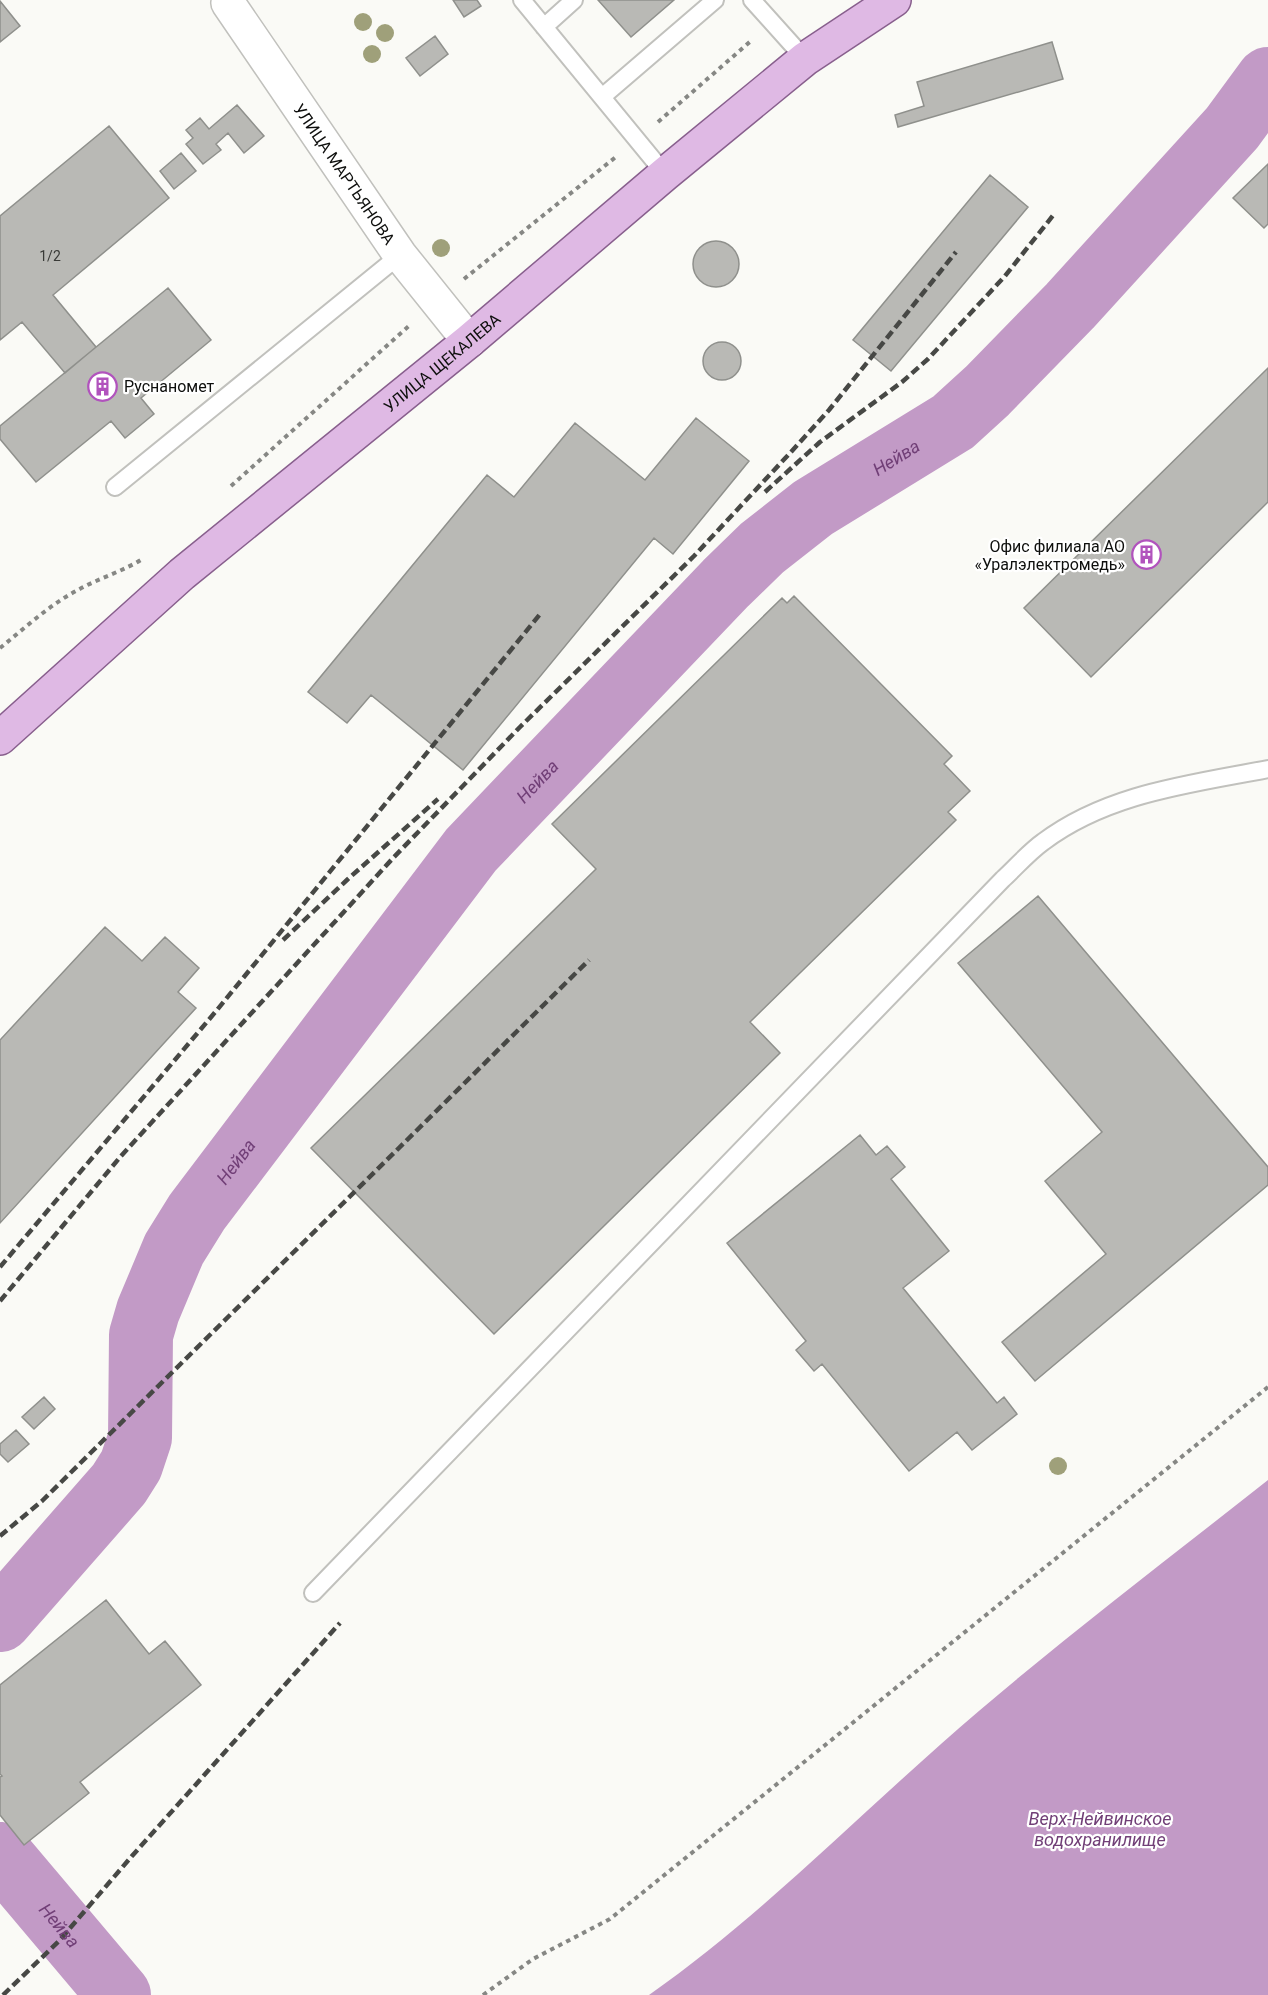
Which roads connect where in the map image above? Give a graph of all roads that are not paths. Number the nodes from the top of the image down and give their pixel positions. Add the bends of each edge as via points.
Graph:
1 (522, 0) edge
2 (574, 0) edge
3 (715, 0) edge
4 (752, 0) edge
5 (894, 0) edge
6 (227, 1) edge
7 (544, 27) junction
8 (806, 59) junction
9 (602, 98) junction
10 (665, 174) junction
11 (400, 255) junction
12 (469, 342) junction
13 (115, 487) dead end
14 (0, 738) edge
15 (1268, 769) edge
16 (313, 1593) dead end

1 - 7 lane
2 - 7 lane
3 - 9 lane
4 - 8 lane
5 - 8 main road, УЛИЦА ЩЕКАЛЕВА
6 - 11 street, УЛИЦА МАРТЬЯНОВА
7 - 9 lane
8 - 10 main road, УЛИЦА ЩЕКАЛЕВА
9 - 10 lane
10 - 12 main road, УЛИЦА ЩЕКАЛЕВА
11 - 12 street, УЛИЦА МАРТЬЯНОВА
11 - 13 lane
12 - 14 main road, УЛИЦА ЩЕКАЛЕВА via 182,574
15 - 16 lane via 1111,804 1043,842

